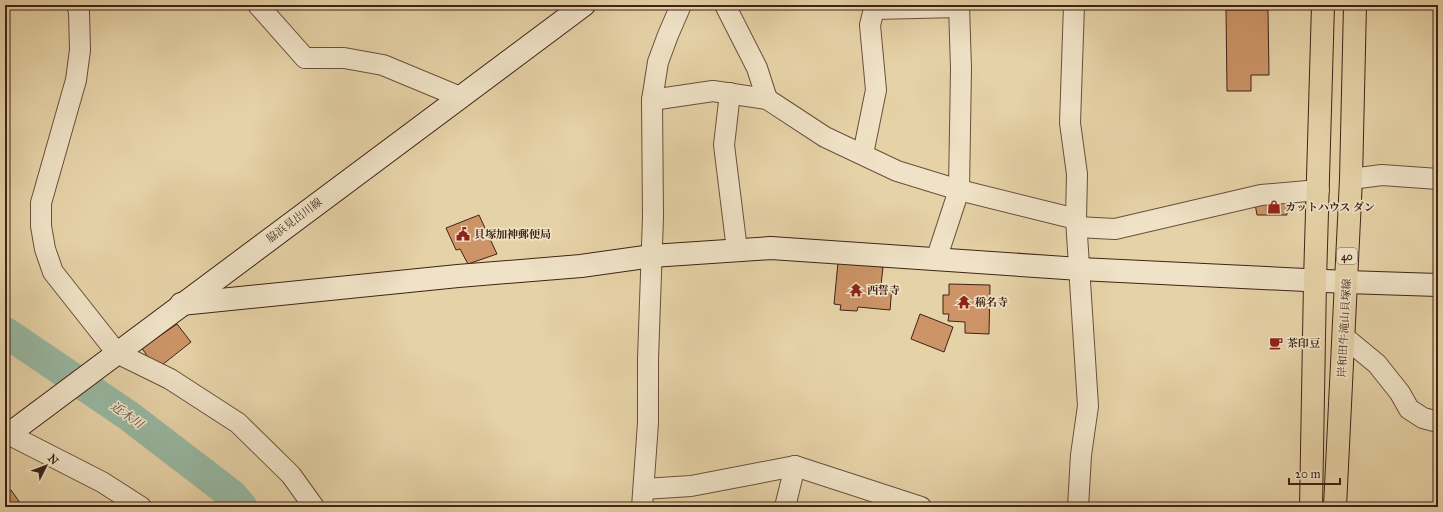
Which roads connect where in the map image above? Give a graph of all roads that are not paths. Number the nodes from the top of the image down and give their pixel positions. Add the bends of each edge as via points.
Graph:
1 (77, 5) edge
2 (258, 5) edge
3 (584, 5) edge
4 (681, 5) edge
5 (725, 5) edge
6 (1074, 5) edge
7 (1323, 5) edge
8 (1355, 5) edge
9 (959, 6) edge
10 (875, 7) edge
11 (730, 94) junction
12 (460, 97) junction
13 (767, 99) junction
14 (652, 100) junction
15 (863, 154) junction
16 (1351, 179) junction
17 (1438, 179) edge
18 (958, 190) junction
19 (1319, 190) junction
20 (1077, 223) junction
21 (737, 250) junction
22 (652, 256) junction
23 (936, 260) junction
24 (1080, 269) junction
25 (1315, 281) junction
26 (1346, 282) junction
27 (1438, 284) edge
28 (181, 304) junction
29 (1344, 336) junction
30 (117, 353) junction
31 (1438, 422) edge
32 (10, 433) edge
33 (795, 466) junction
34 (643, 498) edge
35 (880, 500) edge
36 (141, 507) edge
37 (314, 507) edge
38 (785, 507) edge
39 (921, 507) edge
40 (1078, 507) edge
41 (1311, 507) edge
42 (1335, 507) edge

1 - 30 street via 80,50 76,80 40,203 41,226 53,272
2 - 12 street via 305,58 344,58 383,65
3 - 12 street, 脇浜見出川線
4 - 14 street via 658,62
5 - 13 street via 757,68
6 - 20 street via 1070,123 1077,174
7 - 19 main road
8 - 16 main road, 岸和田牛滝山貝塚線 / 40
9 - 10 street
9 - 18 street via 961,70
10 - 15 street via 870,25 876,90
11 - 13 street
11 - 14 street via 713,91
11 - 21 street via 724,145
12 - 28 street, 脇浜見出川線
13 - 15 street via 825,137
14 - 22 street
15 - 18 street via 897,172
16 - 17 street via 1382,175
16 - 26 main road, 岸和田牛滝山貝塚線 / 40
18 - 20 street
18 - 23 street
19 - 20 street via 1261,195 1115,229
19 - 25 main road
20 - 24 street
21 - 22 street
21 - 23 street via 771,248
22 - 28 street via 581,266
22 - 34 street
23 - 24 street
24 - 25 street
24 - 40 street via 1088,406 1081,455
25 - 26 street
25 - 41 main road
26 - 27 street
26 - 29 main road, 岸和田牛滝山貝塚線 / 40
28 - 30 street, 脇浜見出川線
29 - 31 street via 1377,364 1400,392 1409,410 1423,418
29 - 42 main road, 岸和田牛滝山貝塚線 / 40
30 - 32 street, 脇浜見出川線
30 - 37 street via 170,379 238,424 290,475
32 - 36 street via 102,482
33 - 34 street
33 - 35 street
33 - 38 street
35 - 39 street

